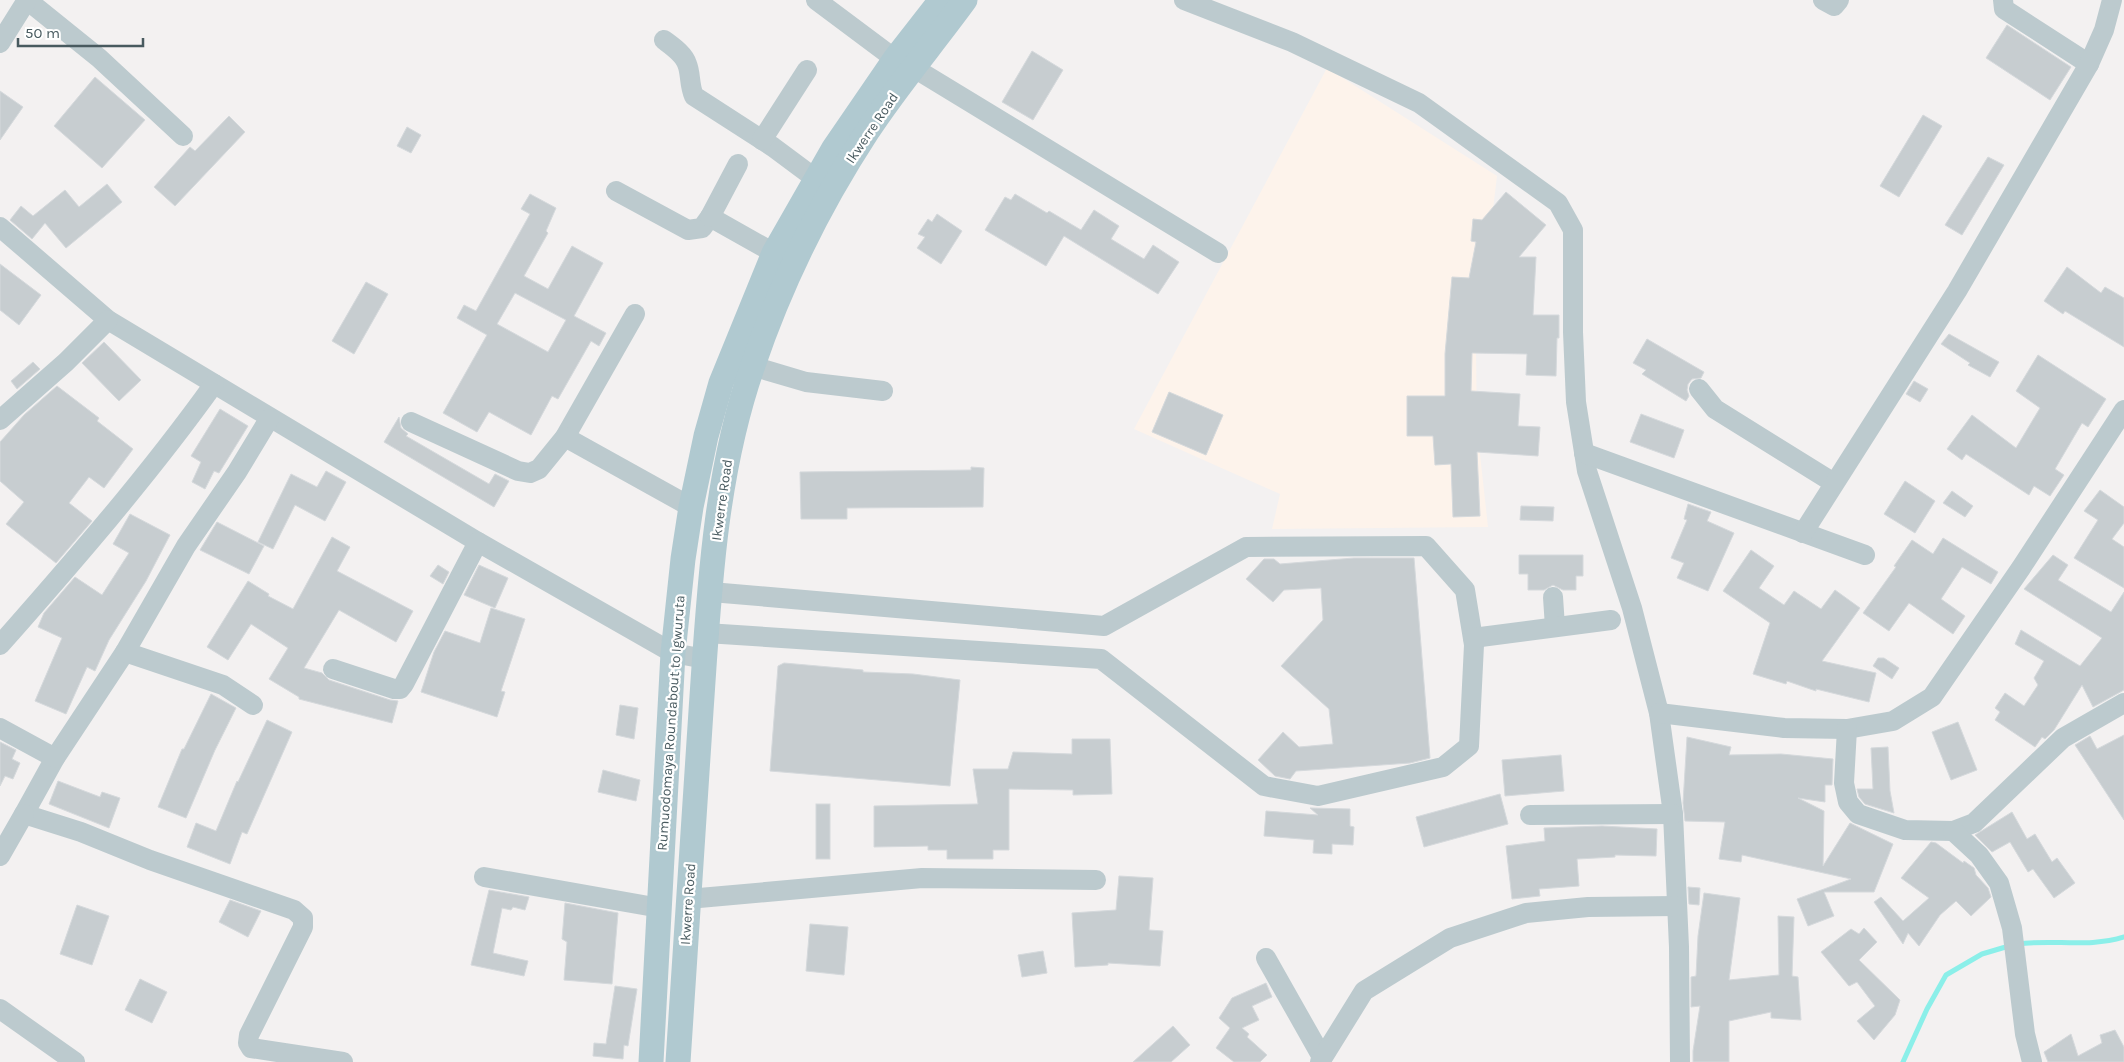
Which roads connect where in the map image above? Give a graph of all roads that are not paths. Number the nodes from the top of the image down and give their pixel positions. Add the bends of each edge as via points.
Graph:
1 (27, 0) edge
2 (816, 0) edge
3 (966, 0) edge
4 (1184, 0) edge
5 (1823, 0) edge
6 (1839, 0) edge
7 (2003, 0) edge
8 (2112, 0) edge
9 (937, 2) edge
10 (664, 40) dead end
11 (0, 43) edge
12 (904, 64) junction
13 (2089, 64) junction
14 (807, 70) dead end
15 (184, 136) dead end
16 (762, 140) junction
17 (738, 164) dead end
18 (816, 179) junction
19 (616, 191) dead end
20 (710, 217) junction
21 (0, 227) edge
22 (774, 253) junction
23 (1218, 253) dead end
24 (636, 314) dead end
25 (108, 320) junction
26 (752, 366) junction
27 (214, 384) junction
28 (1699, 389) dead end
29 (882, 391) dead end
30 (2124, 410) edge
31 (269, 419) junction
32 (0, 420) edge
33 (411, 422) dead end
34 (565, 437) junction
35 (1584, 453) junction
36 (1834, 483) junction
37 (691, 507) junction
38 (1803, 533) junction
39 (478, 542) junction
40 (1865, 555) dead end
41 (711, 592) junction
42 (1553, 597) dead end
43 (1611, 620) dead end
44 (1555, 627) junction
45 (706, 633) junction
46 (1473, 638) junction
47 (0, 645) edge
48 (125, 652) junction
49 (673, 654) junction
50 (705, 659) junction
51 (333, 669) dead end
52 (2124, 703) edge
53 (253, 705) dead end
54 (1659, 713) junction
55 (0, 728) edge
56 (1847, 729) junction
57 (55, 758) junction
58 (24, 814) junction
59 (1673, 814) junction
60 (1530, 815) dead end
61 (1953, 831) junction
62 (0, 856) edge
63 (484, 877) dead end
64 (1096, 880) dead end
65 (688, 899) junction
66 (1676, 906) junction
67 (660, 908) junction
68 (1266, 958) dead end
69 (0, 1009) edge
70 (1321, 1060) edge
71 (75, 1062) edge
72 (343, 1062) edge
73 (651, 1062) edge
74 (678, 1062) edge
75 (1680, 1062) edge
76 (2032, 1062) edge

1 - 11 street
1 - 15 street via 99,58
2 - 12 street
3 - 12 main road, Ikwerre Road
4 - 35 street via 1292,42 1419,103 1558,203 1573,230 1576,402
5 - 6 street via 1834,6
7 - 13 street via 2004,9
8 - 13 street via 2104,30
9 - 12 main road, Rumuodomaya Roundabout to Igwuruta
10 - 16 street via 688,65 688,79 694,96
12 - 18 main road, Rumuodomaya Roundabout to Igwuruta via 834,148
12 - 23 street
12 - 26 main road, Ikwerre Road via 811,227
13 - 36 street via 1957,291
14 - 16 street
16 - 18 street
17 - 20 street
18 - 22 main road, Rumuodomaya Roundabout to Igwuruta
19 - 20 street via 688,230 702,228
20 - 22 street
21 - 25 street
22 - 37 main road, Rumuodomaya Roundabout to Igwuruta via 721,383
24 - 34 street
25 - 27 street
25 - 32 street
26 - 29 street via 806,382
26 - 41 main road, Ikwerre Road via 720,491
27 - 31 street
27 - 47 street via 172,442 84,550
28 - 36 street via 1715,409
30 - 56 street via 1932,697 1893,721
31 - 39 street
31 - 48 street via 186,546
33 - 34 street via 518,471 530,473 539,469
34 - 37 street
35 - 38 street
35 - 54 street via 1632,608
36 - 38 street
37 - 49 main road, Rumuodomaya Roundabout to Igwuruta
38 - 40 street
39 - 49 street
39 - 51 street via 400,689
41 - 45 main road, Ikwerre Road
41 - 46 street via 1104,626 1246,547 1426,546 1465,590
42 - 44 street
43 - 44 street
44 - 46 street
45 - 46 street via 1101,659 1264,786 1318,796 1444,766 1469,746
45 - 50 main road, Ikwerre Road
48 - 53 street via 223,685
48 - 57 street
49 - 50 street
49 - 67 main road, Rumuodomaya Roundabout to Igwuruta
50 - 65 main road, Ikwerre Road
52 - 61 street via 2063,738 1974,822
54 - 56 street via 1784,728
54 - 59 street
55 - 57 street
56 - 61 street via 1844,783 1848,802 1858,814 1905,830
57 - 58 street
58 - 62 street
58 - 72 street via 294,910 303,918 303,927 248,1035 248,1043 251,1048
59 - 60 street
59 - 66 street
61 - 76 street via 1979,855 1999,883 2012,928 2025,1034
63 - 67 street
64 - 65 street via 922,878
65 - 74 main road, Ikwerre Road
66 - 70 street via 1588,907 1526,913 1450,938 1364,991
66 - 75 street
67 - 73 main road, Rumuodomaya Roundabout to Igwuruta
68 - 70 street
69 - 71 street

